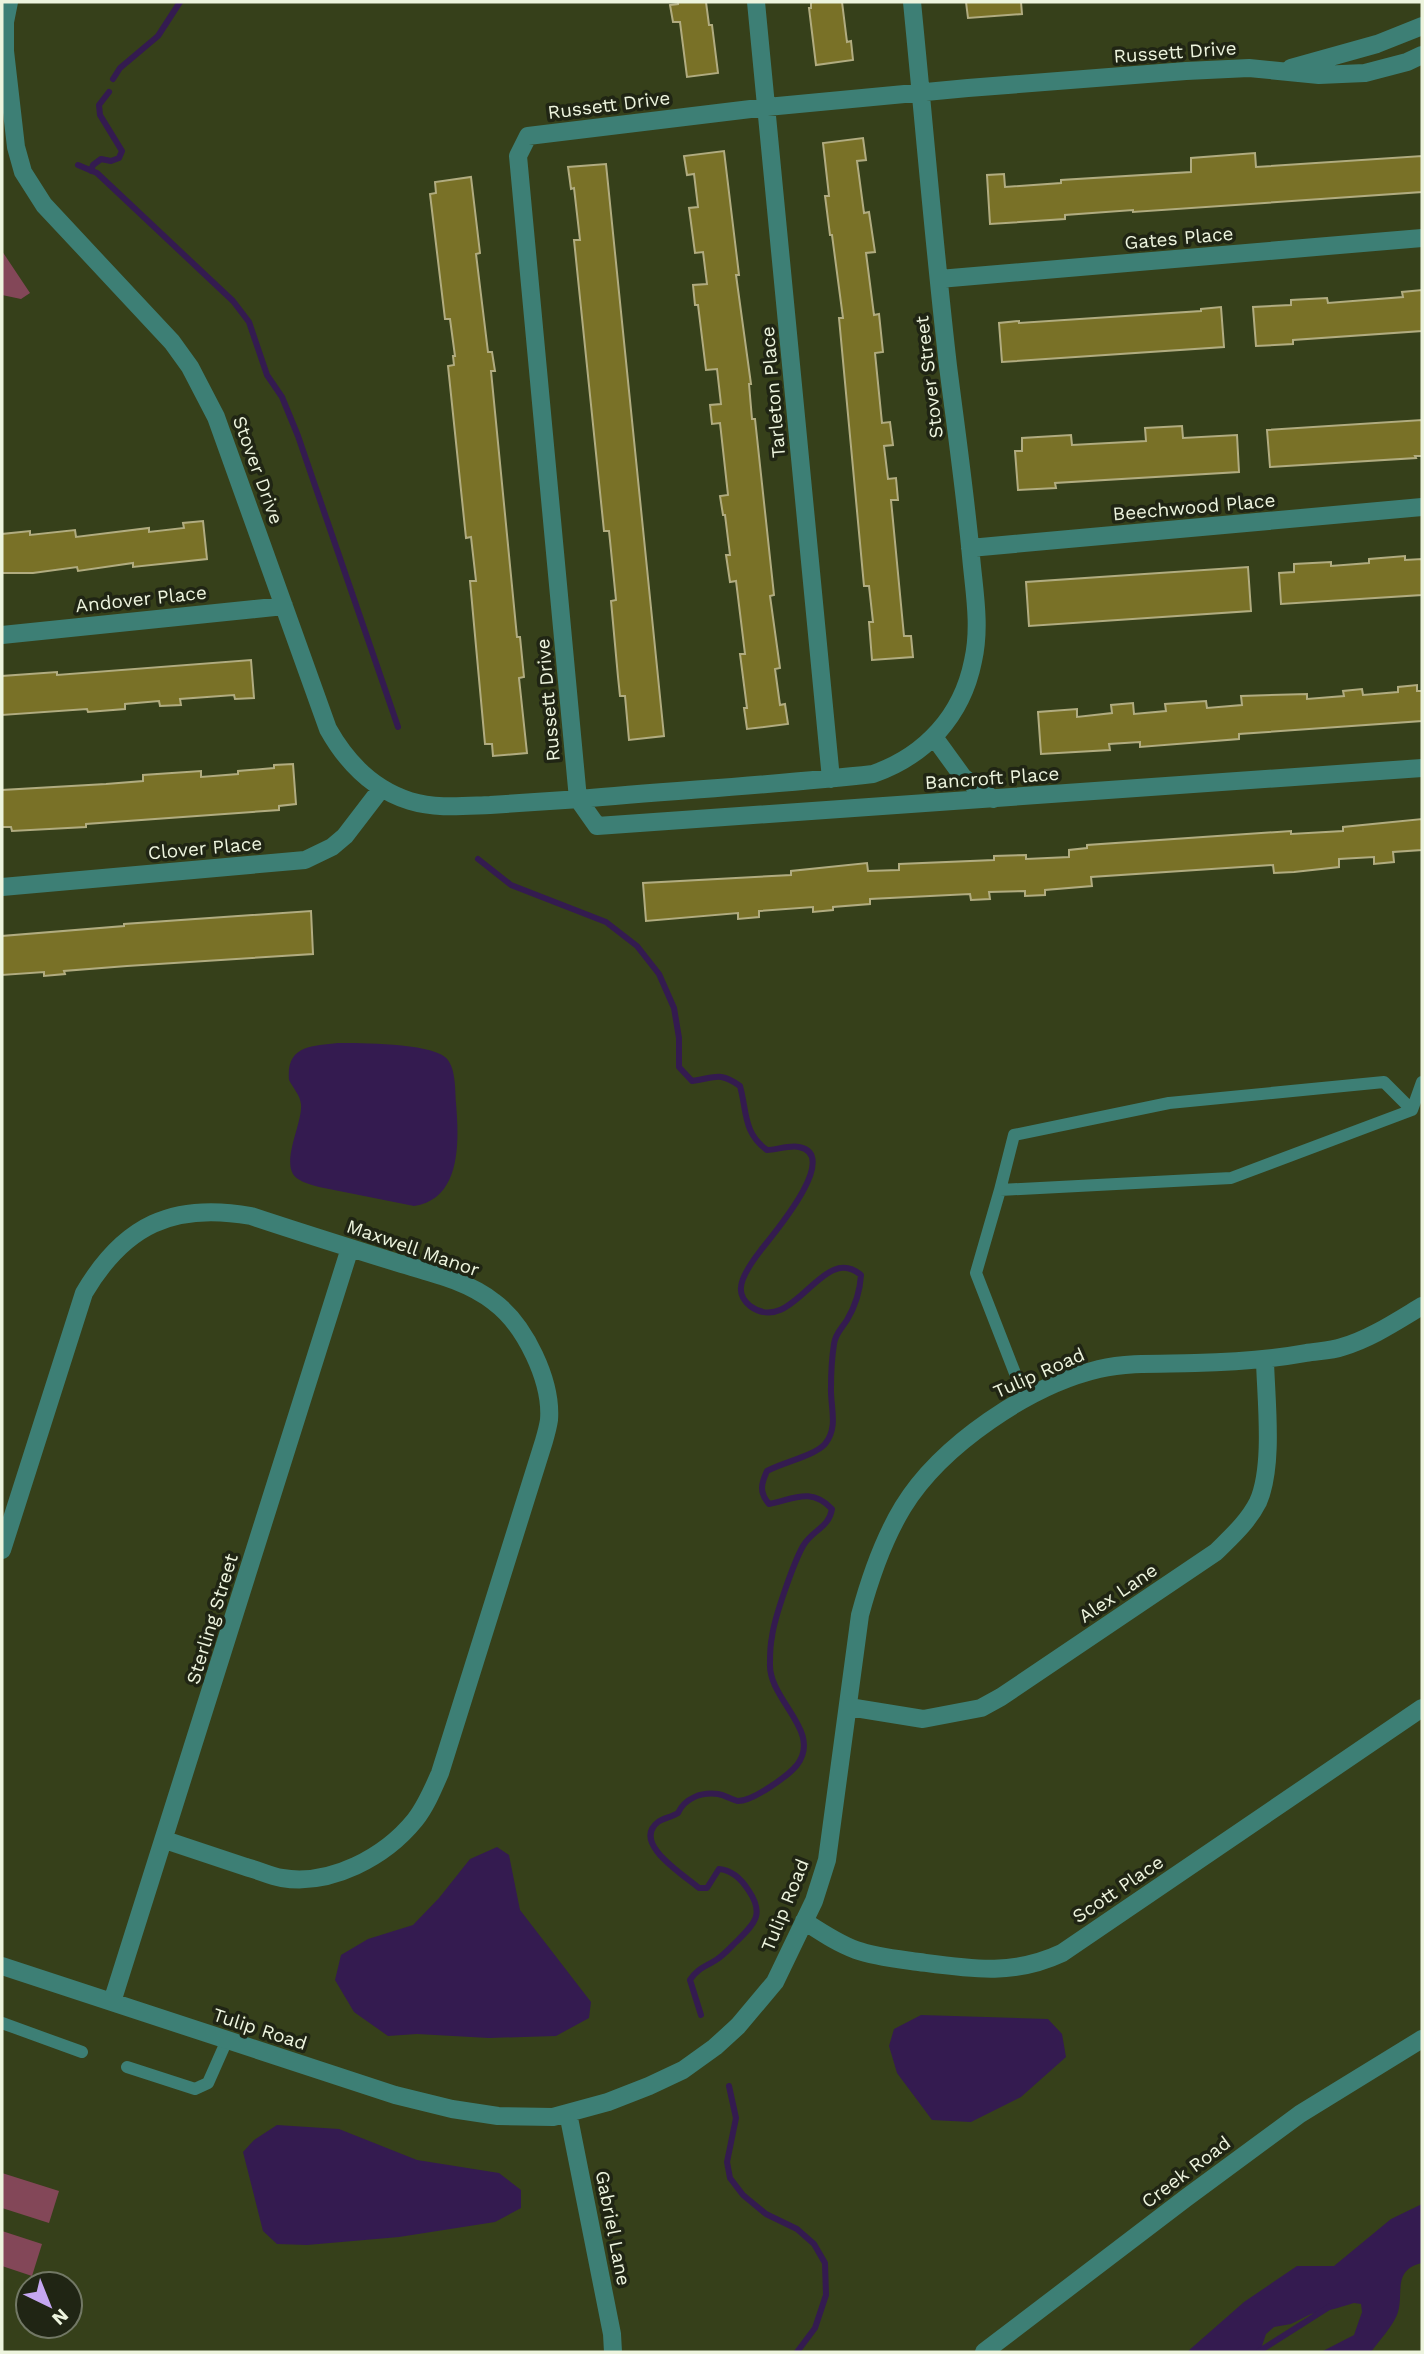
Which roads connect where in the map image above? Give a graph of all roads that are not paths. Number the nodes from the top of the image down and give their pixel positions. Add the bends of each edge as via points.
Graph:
1 (9, 2) edge
2 (756, 2) edge
3 (912, 2) edge
4 (1422, 26) edge
5 (1422, 55) edge
6 (1277, 71) junction
7 (921, 92) junction
8 (767, 107) junction
9 (1422, 238) edge
10 (939, 279) junction
11 (1422, 507) edge
12 (970, 548) junction
13 (284, 606) junction
14 (2, 635) edge
15 (934, 737) junction
16 (1422, 768) edge
17 (831, 779) junction
18 (382, 789) junction
19 (579, 799) junction
20 (993, 799) junction
21 (2, 887) edge
22 (1422, 1082) edge
23 (1412, 1110) junction
24 (1000, 1191) junction
25 (350, 1248) junction
26 (1422, 1306) edge
27 (1265, 1361) junction
28 (1025, 1399) junction
29 (2, 1550) edge
30 (849, 1707) junction
31 (1422, 1708) edge
32 (164, 1840) junction
33 (804, 1921) junction
34 (3, 1970) edge
35 (112, 2002) junction
36 (2, 2023) edge
37 (1422, 2039) edge
38 (227, 2040) junction
39 (82, 2052) dead end
40 (127, 2067) dead end
41 (568, 2113) junction
42 (613, 2352) edge
43 (984, 2352) edge

1 - 13 street, Stover Drive via 5,51 23,172 44,205 190,367 216,417
2 - 8 street, Tarleton Place
3 - 7 street, Stover Street
4 - 6 street, Russett Drive via 1377,44
5 - 6 street, Russett Drive via 1365,73
6 - 7 street, Russett Drive via 1186,71
7 - 8 street, Russett Drive
7 - 10 street, Stover Street
8 - 17 street, Tarleton Place
8 - 19 street, Russett Drive via 528,136 518,156
9 - 10 street, Gates Place
10 - 12 street, Stover Street
11 - 12 street, Beechwood Place
12 - 15 street, Stover Street via 977,620 973,664 959,705
13 - 14 street, Andover Place
13 - 18 street, Stover Drive via 328,729 351,765
15 - 17 street, Stover Street via 895,766
15 - 20 street via 963,777
16 - 20 street, Bancroft Place
17 - 19 street, Stover Street
18 - 19 street, Stover Drive via 409,801 444,807
18 - 21 street, Clover Place via 345,836 304,860
19 - 20 street, Bancroft Place via 597,826
22 - 23 lane
23 - 24 lane via 1231,1178
23 - 24 lane via 1384,1082 1169,1103 1014,1135
24 - 28 lane via 975,1273
25 - 29 street, Maxwell Manor via 251,1216 205,1212 149,1225 119,1245 84,1293
25 - 32 street, Sterling Street
25 - 32 street, Maxwell Manor via 453,1280 494,1301 527,1341 544,1377 548,1398 549,1419 532,1480 440,1773 425,1805 401,1835 368,1860 327,1876 282,1878
26 - 27 street, Tulip Road via 1342,1348
27 - 28 street, Tulip Road via 1100,1369
27 - 30 street, Alex Lane via 1267,1462 1263,1489 1244,1524 1216,1552 981,1708 923,1719
28 - 30 street, Tulip Road via 971,1434 904,1506 879,1556 860,1615
30 - 33 street, Tulip Road via 827,1860
31 - 33 street, Scott Place via 1062,1953 1042,1962 973,1970 872,1955 836,1941
32 - 35 street, Sterling Street
33 - 41 street, Tulip Road via 775,1982 715,2047 683,2070 649,2086
34 - 35 street, Tulip Road
35 - 38 street, Tulip Road
36 - 39 lane
37 - 43 street, Creek Road via 1300,2114
38 - 40 lane via 208,2083 195,2089
38 - 41 street, Tulip Road via 452,2109 527,2117
41 - 42 street, Gabriel Lane

